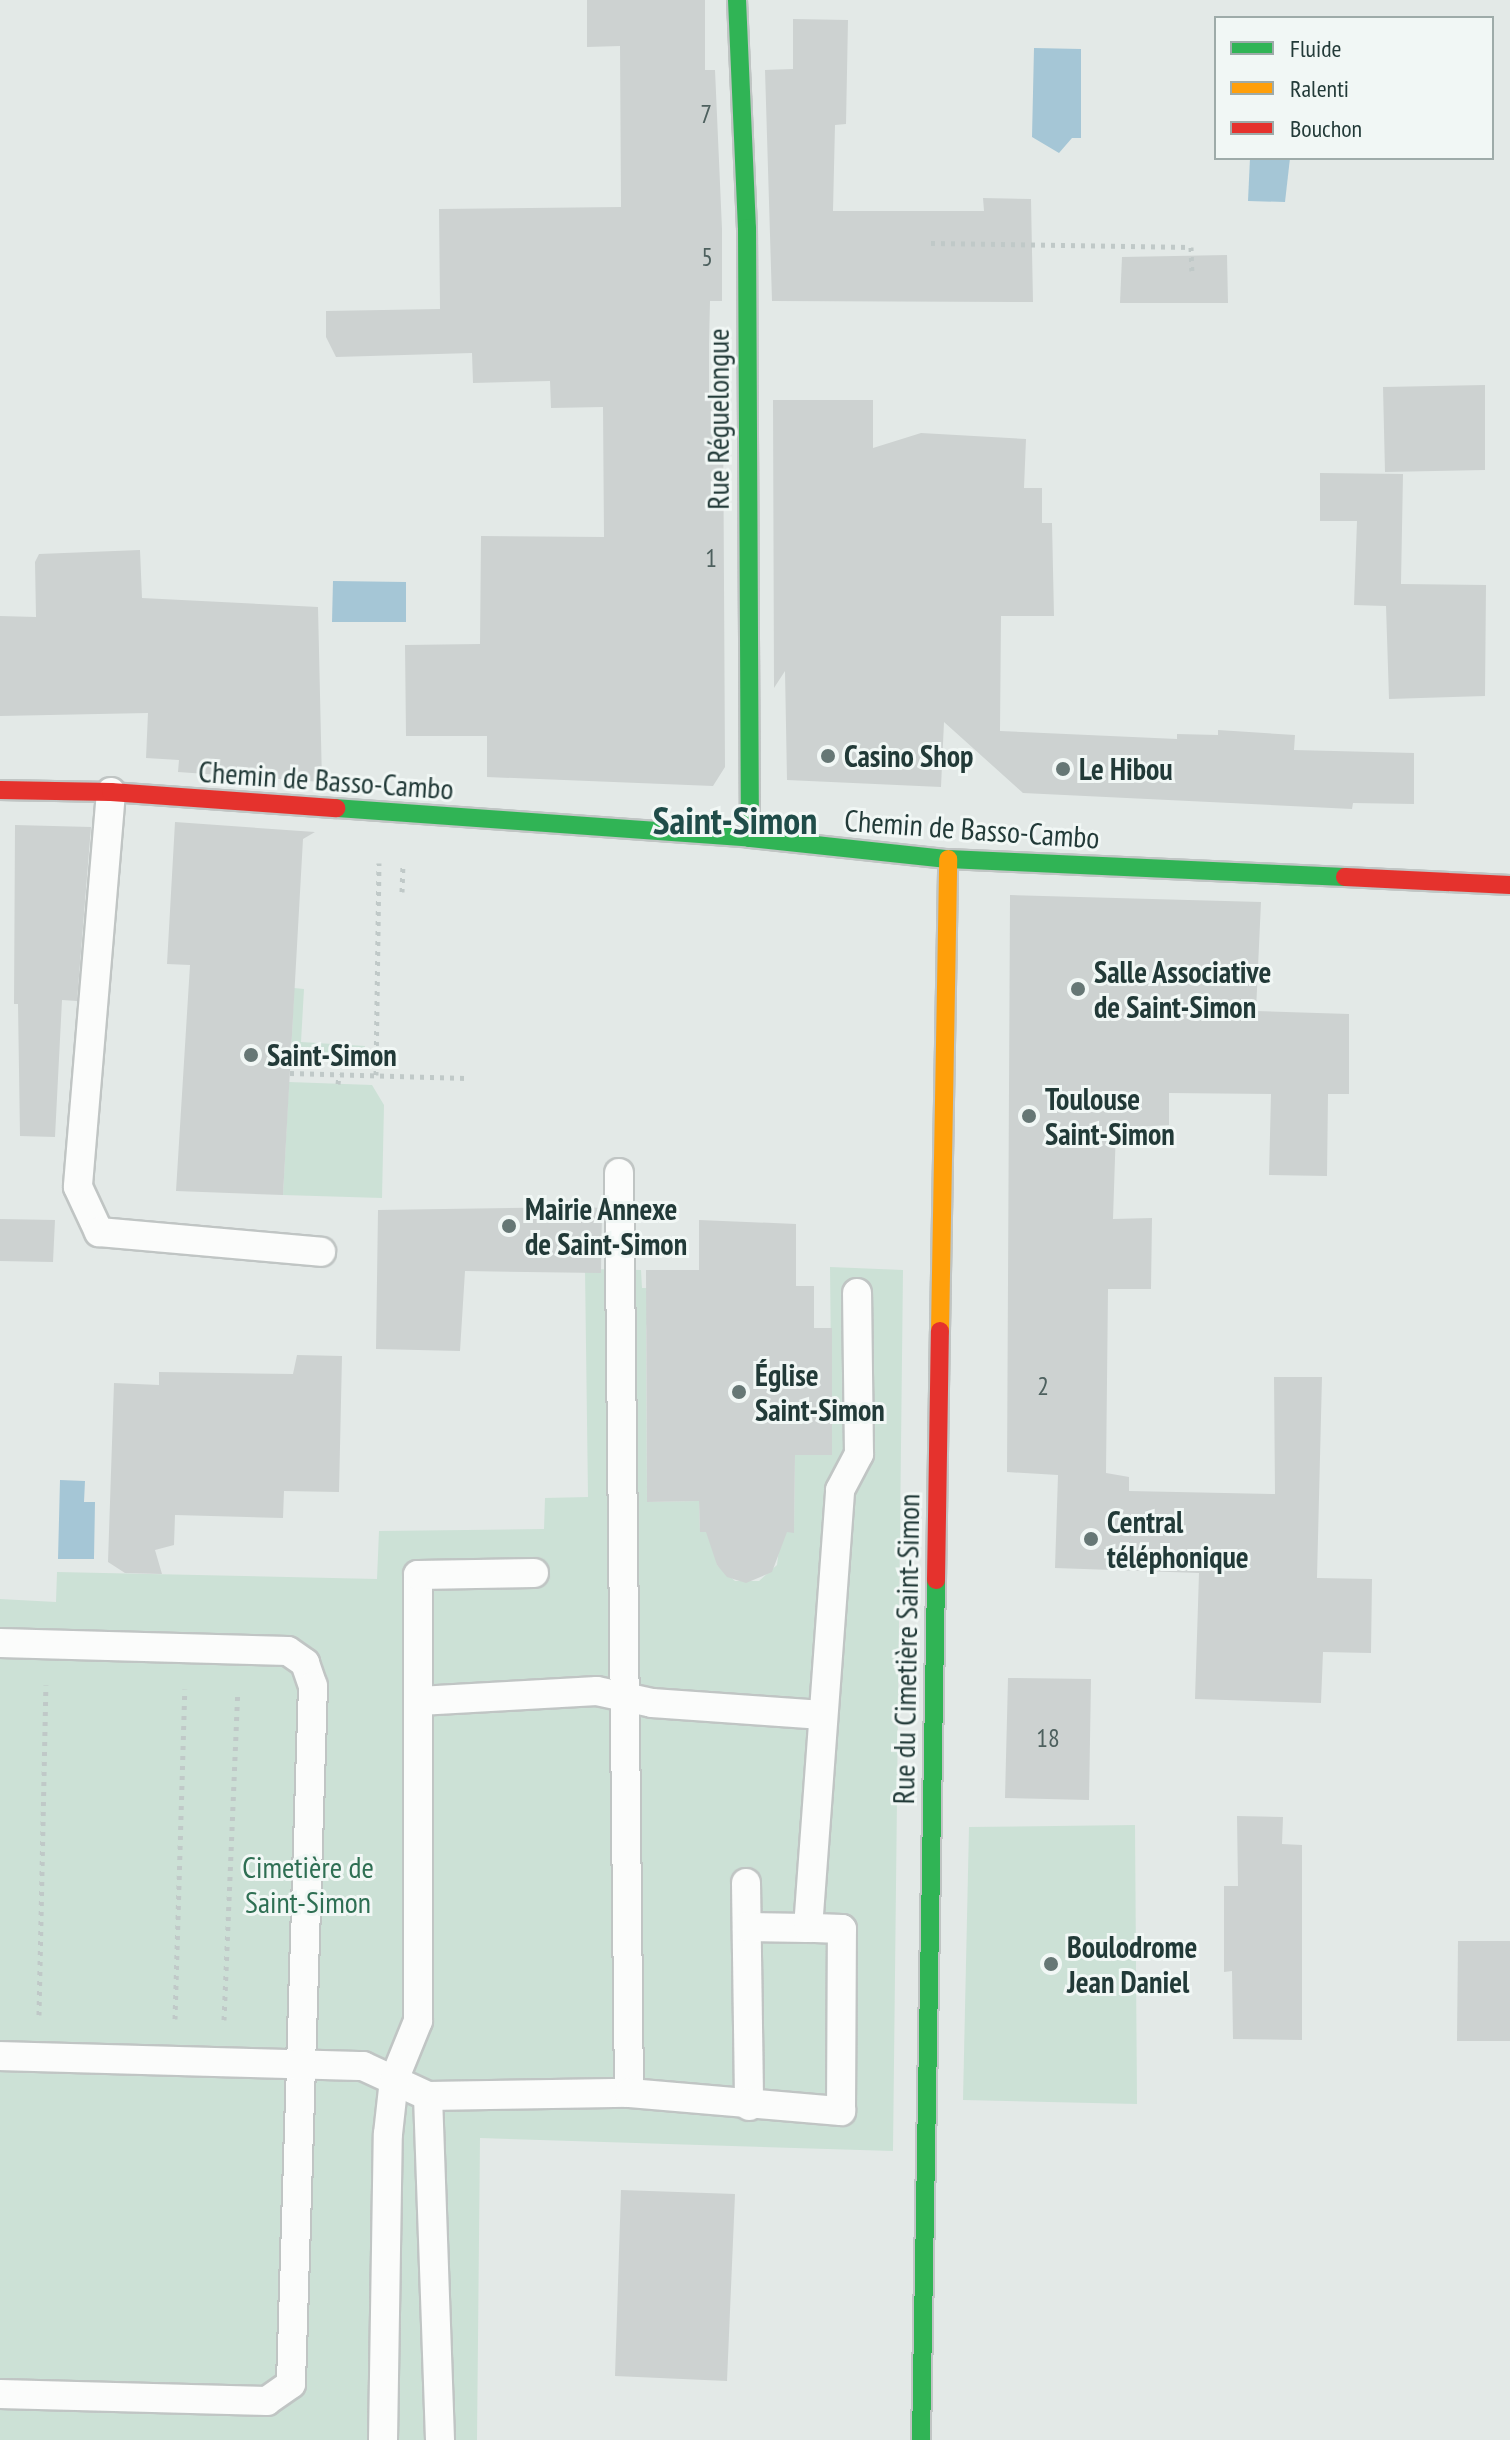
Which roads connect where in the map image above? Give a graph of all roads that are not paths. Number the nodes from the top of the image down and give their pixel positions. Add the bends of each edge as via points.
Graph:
1 (737, 0) edge
2 (0, 790) edge
3 (111, 792) junction
4 (750, 838) junction
5 (948, 859) junction
6 (1510, 885) edge
7 (619, 1173) dead end
8 (321, 1252) dead end
9 (857, 1293) dead end
10 (534, 1573) dead end
11 (0, 1643) edge
12 (627, 1695) junction
13 (419, 1701) junction
14 (823, 1715) junction
15 (746, 1883) dead end
16 (747, 1927) junction
17 (808, 1928) junction
18 (0, 2056) edge
19 (304, 2066) junction
20 (394, 2080) junction
21 (629, 2093) junction
22 (428, 2096) junction
23 (749, 2106) junction
24 (0, 2394) edge
25 (383, 2440) edge
26 (440, 2440) edge
27 (921, 2440) edge

1 - 4 street, Rue Réguelongue via 747,228
2 - 3 street, Chemin de Basso-Cambo
3 - 4 street, Chemin de Basso-Cambo
3 - 8 lane via 78,1187 99,1232
4 - 5 street, Chemin de Basso-Cambo
5 - 6 street, Chemin de Basso-Cambo
5 - 27 street, Rue du Cimetière Saint-Simon
7 - 12 lane
9 - 14 lane via 859,1454 840,1490
10 - 13 lane via 418,1575
11 - 19 lane via 288,1651 305,1663 313,1686
12 - 13 lane via 597,1691
12 - 14 lane via 652,1703
12 - 21 lane
13 - 20 lane via 418,2021
14 - 17 lane
15 - 16 lane
16 - 17 lane
16 - 23 lane
17 - 23 lane via 842,1929 841,2111
18 - 19 lane
19 - 20 lane via 363,2066
19 - 24 lane via 291,2384 267,2401
20 - 22 lane
20 - 25 lane via 388,2134
21 - 22 lane
21 - 23 lane
22 - 26 lane

